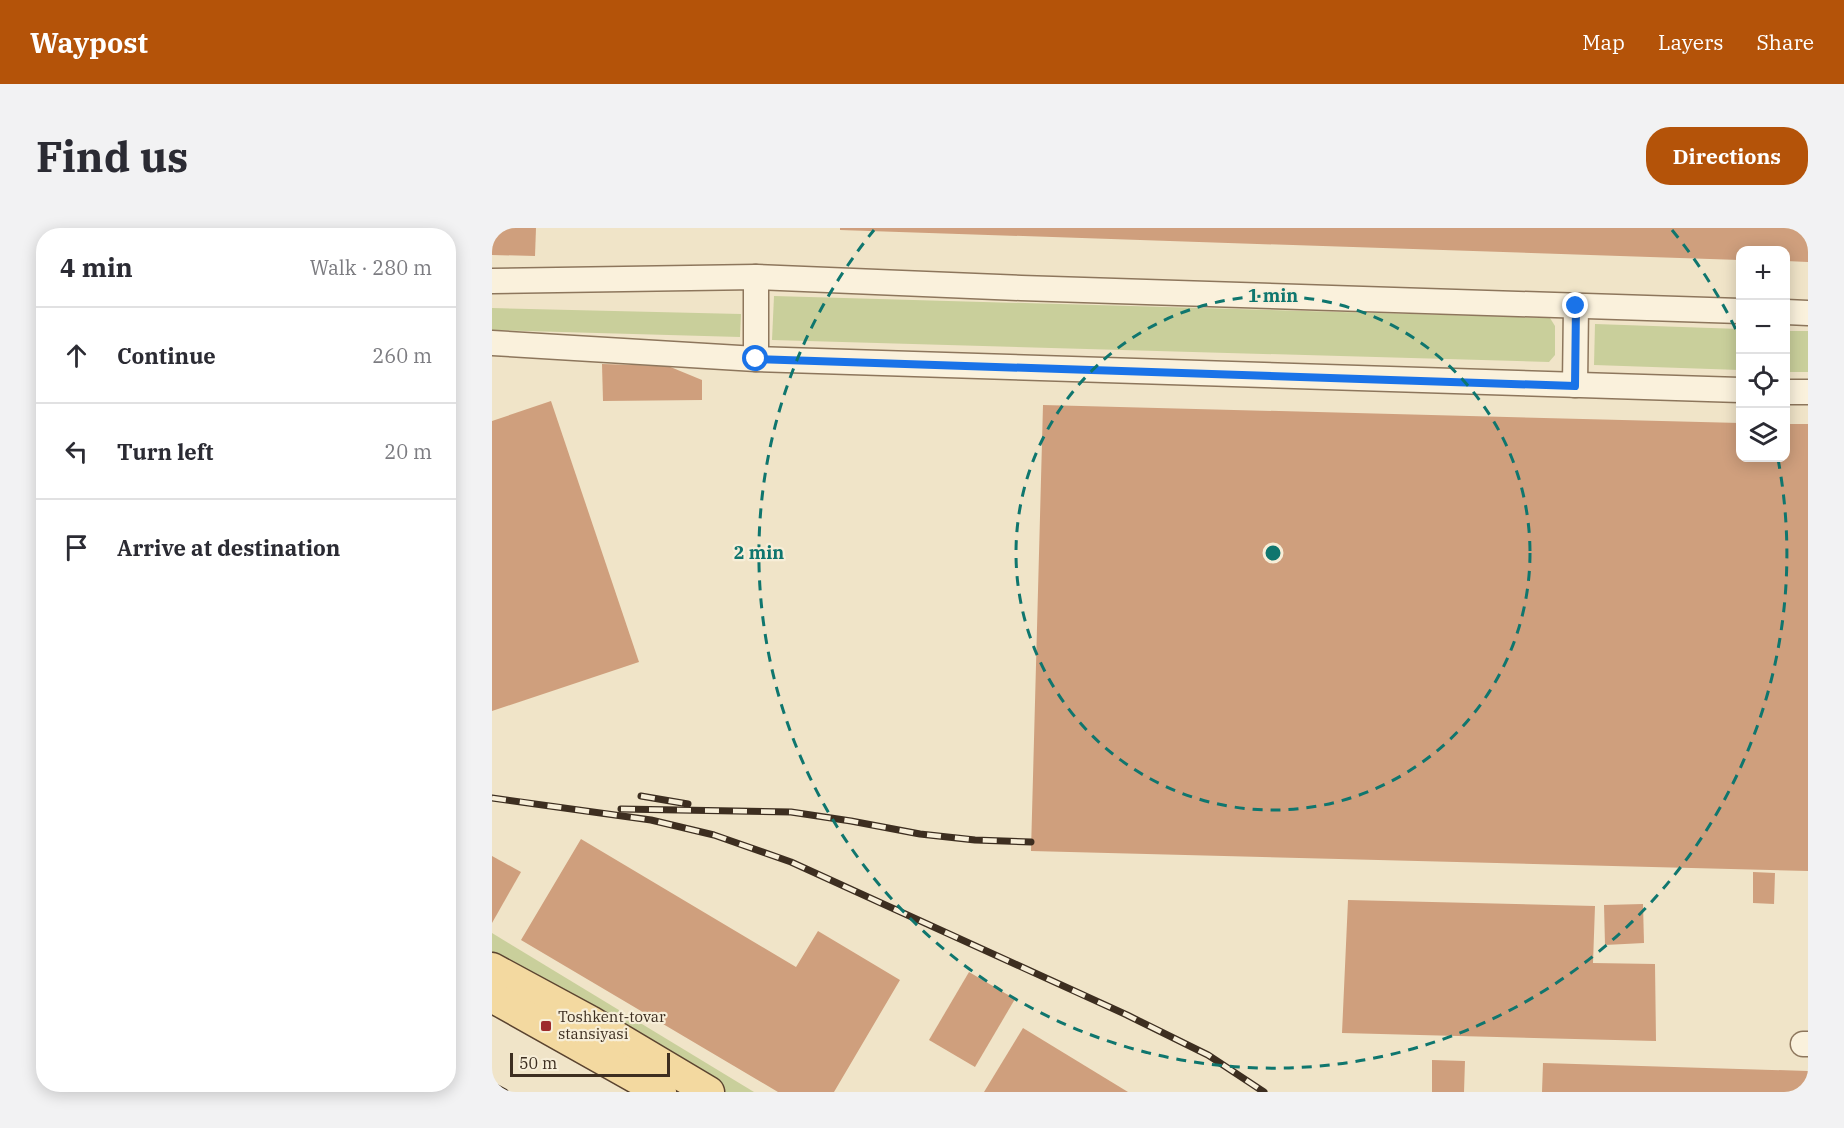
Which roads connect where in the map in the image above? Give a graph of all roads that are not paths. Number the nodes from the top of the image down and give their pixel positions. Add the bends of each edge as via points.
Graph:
1 (756, 277) junction
2 (492, 281) edge
3 (1576, 306) junction
4 (1736, 311) edge
5 (1790, 312) edge
6 (1808, 313) edge
7 (492, 343) edge
8 (756, 359) junction
9 (1575, 386) junction
10 (1736, 390) edge
11 (1790, 392) edge
12 (1808, 392) edge
13 (492, 968) edge
14 (492, 997) edge
15 (661, 1092) edge
16 (709, 1092) edge

1 - 2 lane
1 - 3 lane
1 - 8 lane
3 - 4 lane
3 - 9 lane
5 - 6 lane
7 - 8 lane
8 - 9 lane
9 - 10 lane
11 - 12 lane
13 - 16 main road
14 - 15 main road

